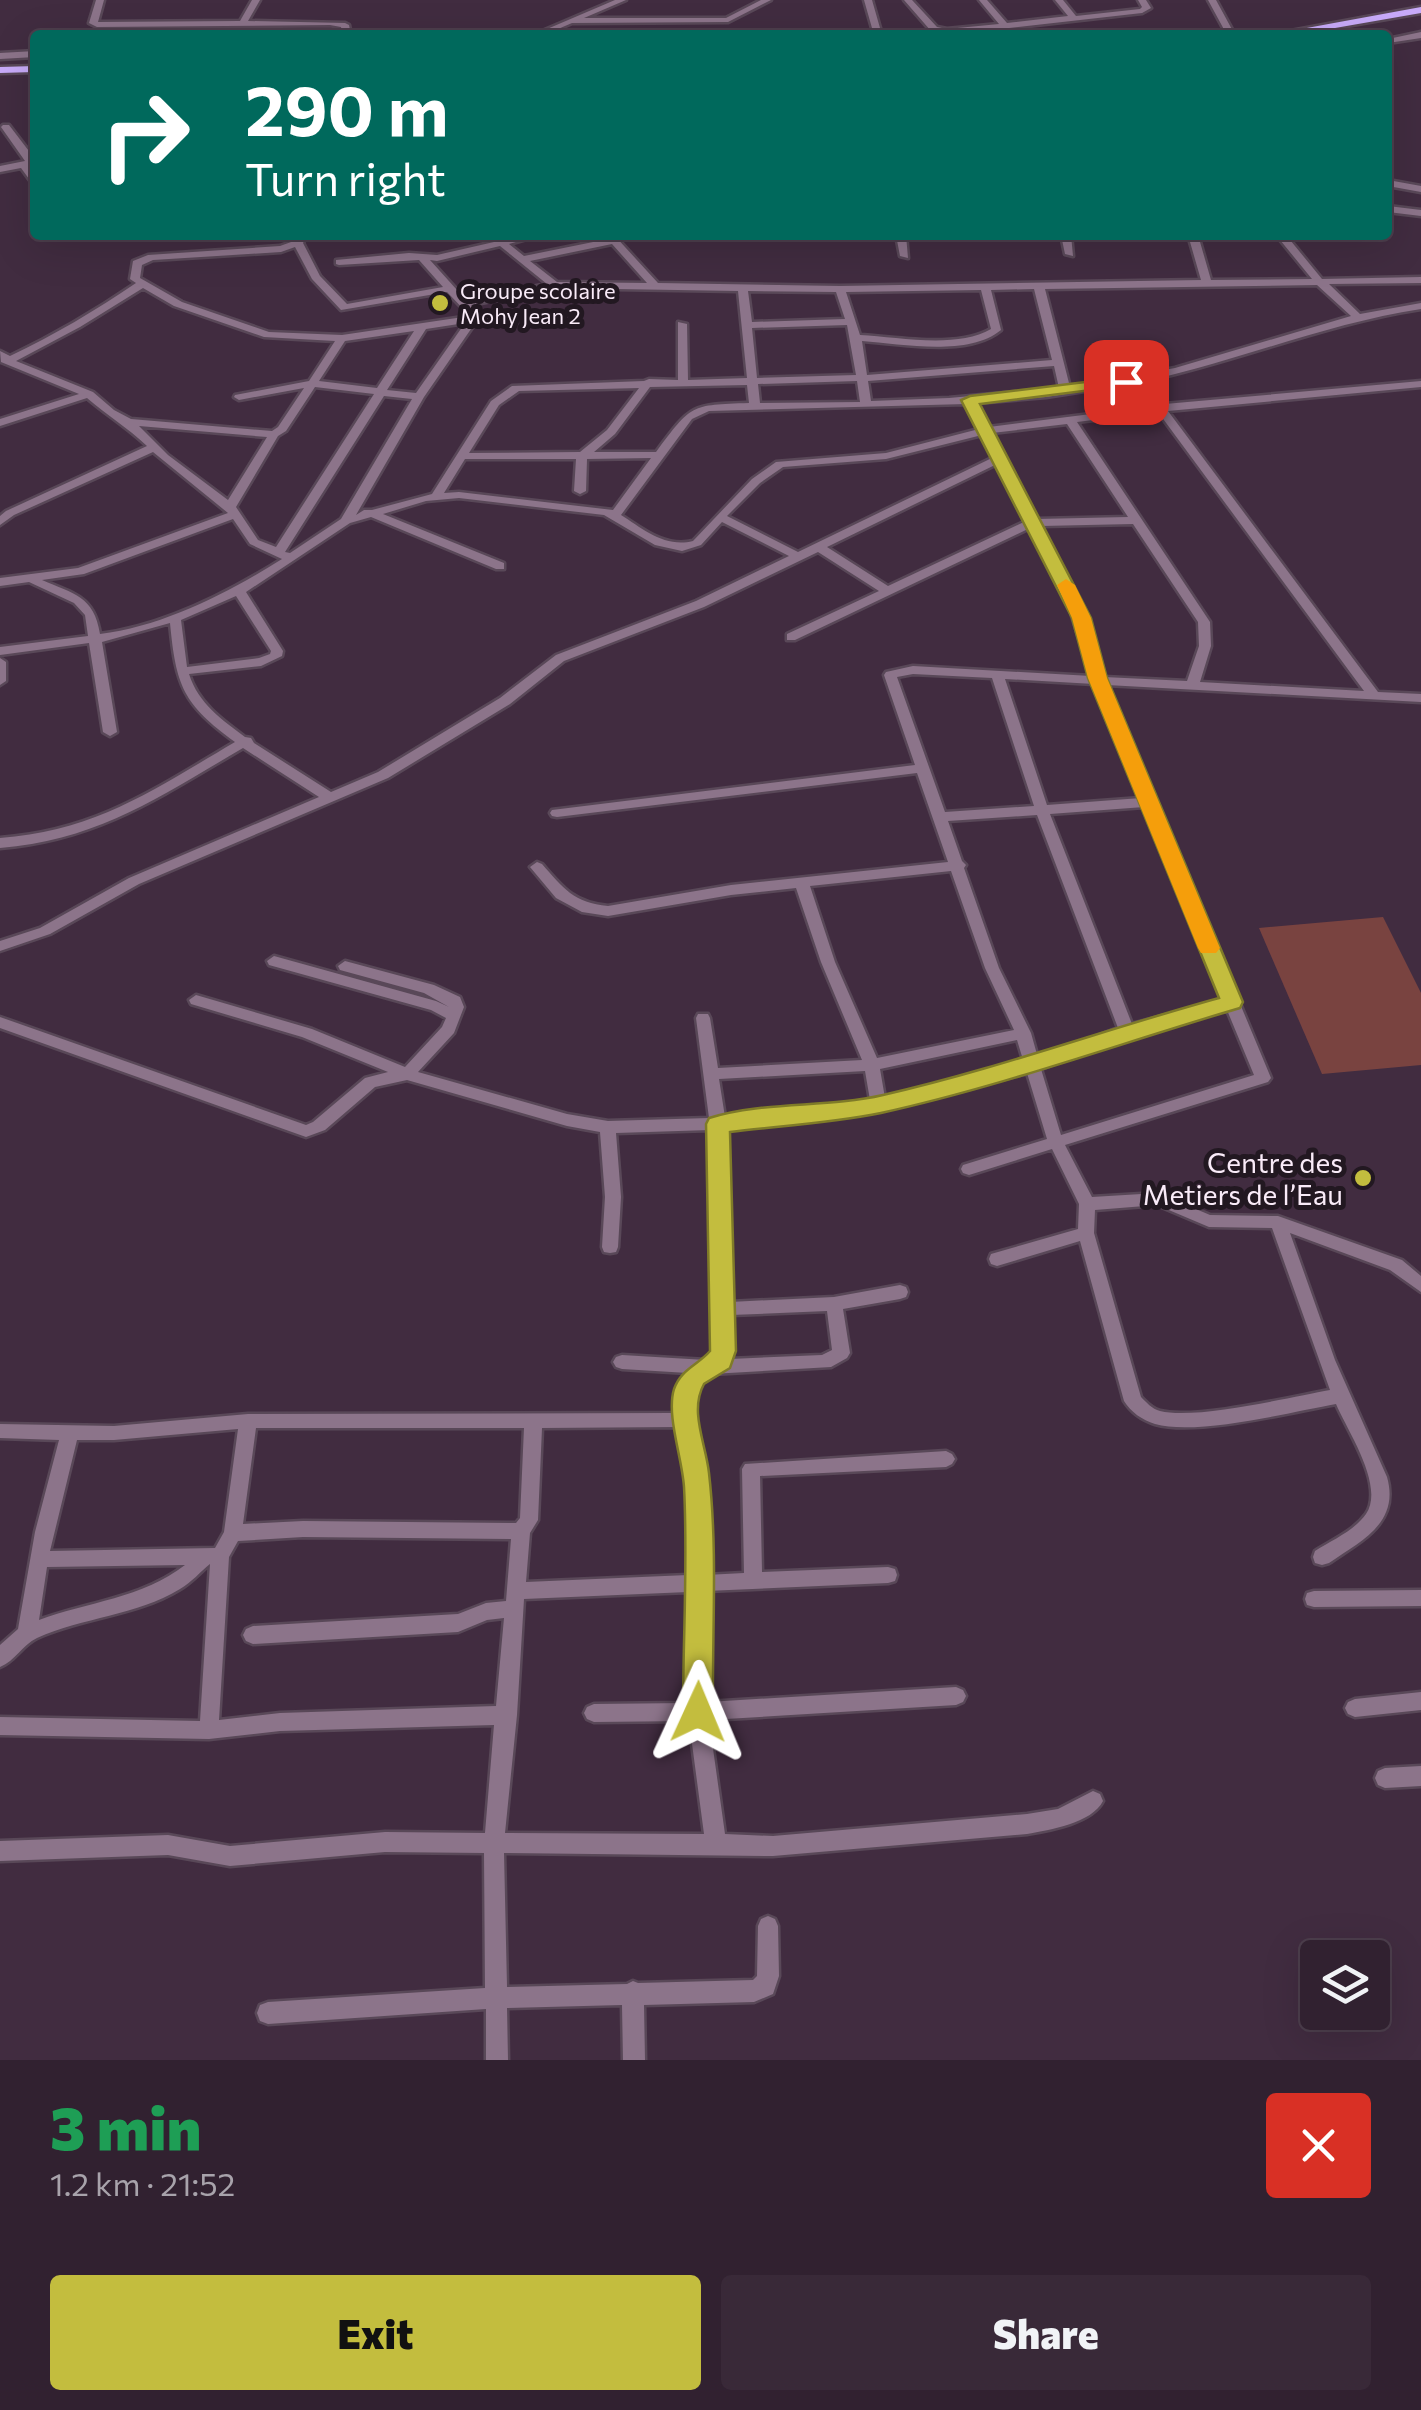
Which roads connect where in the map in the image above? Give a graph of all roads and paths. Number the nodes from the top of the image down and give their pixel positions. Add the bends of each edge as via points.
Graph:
1 (100, 0) edge
2 (256, 0) edge
3 (622, 0) edge
4 (767, 0) edge
5 (868, 0) edge
6 (908, 0) edge
7 (983, 0) edge
8 (1059, 0) edge
9 (1142, 0) edge
10 (1212, 0) edge
11 (1391, 0) edge
12 (1421, 10) edge
13 (1074, 18) junction
14 (569, 21) junction
15 (1367, 21) junction
16 (1421, 21) edge
17 (242, 22) junction
18 (192, 24) junction
19 (1005, 26) junction
20 (190, 30) edge
21 (347, 30) edge
22 (548, 30) edge
23 (877, 30) edge
24 (938, 30) edge
25 (962, 30) edge
26 (1228, 30) edge
27 (1308, 30) edge
28 (1372, 30) edge
29 (1421, 35) edge
30 (1392, 39) edge
31 (30, 54) edge
32 (0, 56) edge
33 (30, 69) edge
34 (0, 70) edge
35 (30, 79) edge
36 (0, 80) edge
37 (6, 127) dead end
38 (30, 163) edge
39 (0, 170) edge
40 (1392, 184) edge
41 (1421, 189) edge
42 (1392, 209) edge
43 (1421, 213) edge
44 (297, 240) edge
45 (300, 240) edge
46 (493, 240) edge
47 (498, 240) edge
48 (604, 240) edge
49 (614, 240) edge
50 (902, 240) edge
51 (1067, 240) edge
52 (1194, 240) edge
53 (1285, 240) edge
54 (1070, 254) dead end
55 (905, 256) dead end
56 (523, 259) junction
57 (423, 260) junction
58 (339, 262) dead end
59 (1318, 280) junction
60 (1421, 280) edge
61 (1207, 283) junction
62 (140, 285) junction
63 (555, 286) junction
64 (655, 286) junction
65 (743, 287) junction
66 (1039, 287) junction
67 (452, 288) junction
68 (985, 288) junction
69 (840, 289) junction
70 (467, 303) junction
71 (1421, 306) edge
72 (1359, 318) junction
73 (473, 319) junction
74 (852, 322) junction
75 (682, 324) dead end
76 (746, 324) junction
77 (420, 328) junction
78 (342, 338) junction
79 (856, 338) junction
80 (3, 358) edge
81 (1058, 363) junction
82 (863, 378) junction
83 (1145, 378) junction
84 (683, 380) junction
85 (752, 380) junction
86 (649, 382) junction
87 (312, 383) junction
88 (1421, 384) edge
89 (1065, 390) junction
90 (382, 392) junction
91 (89, 394) junction
92 (239, 397) dead end
93 (419, 397) junction
94 (970, 400) junction
95 (866, 404) junction
96 (755, 406) junction
97 (1161, 408) junction
98 (1070, 420) junction
99 (130, 422) junction
100 (0, 423) edge
101 (986, 431) junction
102 (274, 434) junction
103 (155, 447) junction
104 (661, 455) junction
105 (462, 456) junction
106 (582, 456) junction
107 (1001, 458) junction
108 (580, 490) dead end
109 (436, 496) junction
110 (354, 508) junction
111 (233, 510) junction
112 (370, 514) junction
113 (616, 515) junction
114 (720, 518) junction
115 (1137, 520) junction
116 (346, 521) junction
117 (0, 522) edge
118 (1031, 523) junction
119 (816, 546) junction
120 (278, 554) junction
121 (797, 556) junction
122 (292, 558) junction
123 (500, 566) dead end
124 (33, 580) junction
125 (0, 582) edge
126 (239, 590) junction
127 (889, 592) junction
128 (175, 618) junction
129 (791, 637) dead end
130 (98, 639) junction
131 (0, 651) edge
132 (0, 662) edge
133 (182, 671) junction
134 (997, 675) junction
135 (1098, 678) junction
136 (0, 680) edge
137 (1194, 683) junction
138 (1373, 694) junction
139 (1421, 698) edge
140 (110, 732) dead end
141 (246, 741) junction
142 (922, 768) junction
143 (327, 796) junction
144 (1150, 802) junction
145 (1042, 811) junction
146 (557, 813) dead end
147 (942, 817) junction
148 (0, 842) edge
149 (959, 865) junction
150 (537, 867) dead end
151 (802, 883) junction
152 (0, 946) edge
153 (274, 962) dead end
154 (345, 966) dead end
155 (196, 1000) dead end
156 (1232, 1002) junction
157 (455, 1016) junction
158 (703, 1018) dead end
159 (0, 1022) edge
160 (1127, 1032) junction
161 (1022, 1033) junction
162 (872, 1065) junction
163 (1030, 1067) junction
164 (407, 1074) junction
165 (710, 1074) junction
166 (878, 1105) junction
167 (718, 1124) junction
168 (608, 1127) junction
169 (1055, 1140) junction
170 (969, 1169) dead end
171 (1087, 1204) junction
172 (1278, 1222) junction
173 (1086, 1234) junction
174 (610, 1247) dead end
175 (997, 1259) dead end
176 (1421, 1284) edge
177 (900, 1292) dead end
178 (834, 1304) junction
179 (722, 1310) junction
180 (622, 1362) dead end
181 (708, 1366) junction
182 (1340, 1396) junction
183 (683, 1416) junction
184 (532, 1420) junction
185 (248, 1421) junction
186 (0, 1431) edge
187 (70, 1433) junction
188 (946, 1459) dead end
189 (521, 1531) junction
190 (233, 1533) junction
191 (212, 1556) junction
192 (1322, 1557) dead end
193 (41, 1560) junction
194 (888, 1575) dead end
195 (754, 1579) junction
196 (700, 1582) junction
197 (1421, 1598) edge
198 (1314, 1599) dead end
199 (517, 1600) junction
200 (28, 1633) junction
201 (253, 1634) dead end
202 (0, 1658) edge
203 (956, 1696) dead end
204 (1421, 1701) edge
205 (1355, 1708) dead end
206 (698, 1712) junction
207 (594, 1713) dead end
208 (507, 1715) junction
209 (0, 1726) edge
210 (209, 1730) junction
211 (1421, 1776) edge
212 (1385, 1778) dead end
213 (1093, 1801) dead end
214 (494, 1844) junction
215 (716, 1844) junction
216 (0, 1851) edge
217 (768, 1926) dead end
218 (633, 1992) junction
219 (496, 1998) junction
220 (268, 2013) dead end
221 (497, 2060) edge
222 (634, 2060) edge

1 - 18 street via 96,25
2 - 17 street
3 - 14 street
4 - 14 street via 728,20
5 - 23 street
6 - 24 street
7 - 19 street
8 - 13 street
9 - 13 street via 1148,8 1142,11
10 - 26 street
11 - 15 highway
12 - 15 highway
13 - 19 street
14 - 22 street
15 - 27 highway
16 - 28 highway
17 - 18 street
17 - 21 street via 341,24
18 - 20 street
19 - 25 street
29 - 30 street
31 - 32 street
33 - 34 highway
35 - 36 highway
37 - 38 street
38 - 39 street
40 - 41 street
42 - 43 street
44 - 62 street via 264,251 150,256 137,264
45 - 67 street via 316,276 345,308
46 - 57 street
47 - 56 street
48 - 56 street
49 - 64 street
50 - 55 street
51 - 54 street
52 - 61 street
53 - 59 street
56 - 63 street
57 - 58 street
57 - 67 street
59 - 60 street
59 - 61 street
59 - 72 street
61 - 66 street
62 - 78 street via 261,334
62 - 80 street via 96,316
63 - 64 street
63 - 70 street
64 - 65 street
65 - 69 street
65 - 76 street
66 - 68 street
66 - 81 street
67 - 70 street
68 - 69 street
68 - 79 street via 996,330 990,336 955,342
69 - 74 street
70 - 73 street
71 - 72 street
72 - 83 street
73 - 77 street
73 - 93 street
74 - 76 street
74 - 79 street
75 - 84 street
76 - 85 street
77 - 78 street
77 - 90 street
78 - 87 street
79 - 82 street
80 - 91 street
81 - 82 street
81 - 89 street
82 - 85 street
82 - 95 street
83 - 89 street
83 - 97 street
84 - 85 street
84 - 86 street
85 - 96 street
86 - 105 street via 510,390 494,403
86 - 106 street via 611,432
87 - 90 street
87 - 92 street
87 - 102 street
88 - 97 street
89 - 94 street
90 - 93 street
90 - 120 street
91 - 99 street
91 - 100 street
93 - 110 street
94 - 95 street
94 - 101 street
95 - 96 street
96 - 104 street via 695,412
97 - 98 street
97 - 138 street
98 - 101 street
98 - 115 street
99 - 102 street
99 - 103 street
101 - 107 street
101 - 114 street via 886,456 780,464
102 - 111 street
103 - 111 street
103 - 117 street
104 - 106 street
104 - 113 street
105 - 106 street
105 - 109 street
106 - 108 street
107 - 118 street
107 - 119 street
109 - 112 street
109 - 113 street
110 - 112 street
110 - 116 street
111 - 120 street via 254,542
111 - 124 street via 80,570
112 - 116 street
112 - 123 street
113 - 114 street via 653,540 682,547 698,544
114 - 121 street
115 - 118 street
115 - 137 street via 1204,622 1206,646
116 - 122 street
118 - 127 street
118 - 135 street via 1082,618
119 - 121 street
119 - 127 street
120 - 122 street
121 - 143 street via 700,604 560,658 383,775
122 - 126 street
124 - 125 street
124 - 130 street via 78,600 91,614
126 - 128 street
126 - 133 street via 276,656
127 - 129 street
128 - 130 street
128 - 133 street
130 - 131 street
130 - 140 street
132 - 136 street
133 - 141 street via 195,701
134 - 135 street
134 - 142 street via 890,675
134 - 145 street
135 - 137 street
135 - 144 street
137 - 138 street
138 - 139 street
141 - 143 street
141 - 148 street via 124,812 48,838
142 - 146 street
142 - 147 street
143 - 152 street via 134,881 46,931
144 - 145 street
144 - 156 street
145 - 147 street
145 - 160 street
147 - 149 street
149 - 151 street
149 - 161 street via 992,968
150 - 151 street via 561,894 587,909 608,911
151 - 162 street
153 - 157 street
154 - 157 street via 449,998
155 - 164 street
156 - 160 street
156 - 169 street via 1260,1082
157 - 164 street
158 - 165 street
159 - 164 street via 306,1131 370,1082
160 - 163 street
161 - 162 street
161 - 163 street
162 - 165 street
162 - 166 street
163 - 166 street
163 - 169 street
164 - 168 street
165 - 167 street
166 - 167 street
167 - 168 street
167 - 179 street
168 - 174 street
169 - 170 street
169 - 171 street
171 - 172 street via 1158,1199 1209,1220
171 - 173 street
172 - 176 street via 1396,1266
172 - 182 street
173 - 175 street
173 - 182 street via 1124,1377 1143,1412 1193,1418
177 - 178 street
178 - 179 street
178 - 181 street via 840,1352 835,1359
179 - 181 street via 721,1360
180 - 181 street
181 - 183 street via 687,1390
182 - 192 street via 1382,1496 1361,1533
183 - 184 street
183 - 196 street via 696,1465
184 - 185 street
184 - 189 street via 529,1520
185 - 187 street
185 - 190 street
186 - 187 street
187 - 193 street
188 - 195 street via 751,1469
189 - 190 street
189 - 199 street
190 - 191 street
191 - 193 street
191 - 200 street via 157,1591
191 - 210 street
193 - 200 street
194 - 195 street
195 - 196 street
196 - 199 street
196 - 206 street
197 - 198 street
199 - 201 street via 458,1623
199 - 208 street
200 - 202 street
203 - 206 street
204 - 205 street
206 - 207 street
206 - 215 street
208 - 210 street
208 - 214 street
209 - 210 street
211 - 212 street
213 - 215 street via 1060,1818 1027,1824 773,1846
214 - 215 street
214 - 216 street via 385,1842 230,1856 168,1845
214 - 219 street
217 - 218 street via 768,1976 754,1991
218 - 219 street
218 - 222 street
219 - 220 street
219 - 221 street

